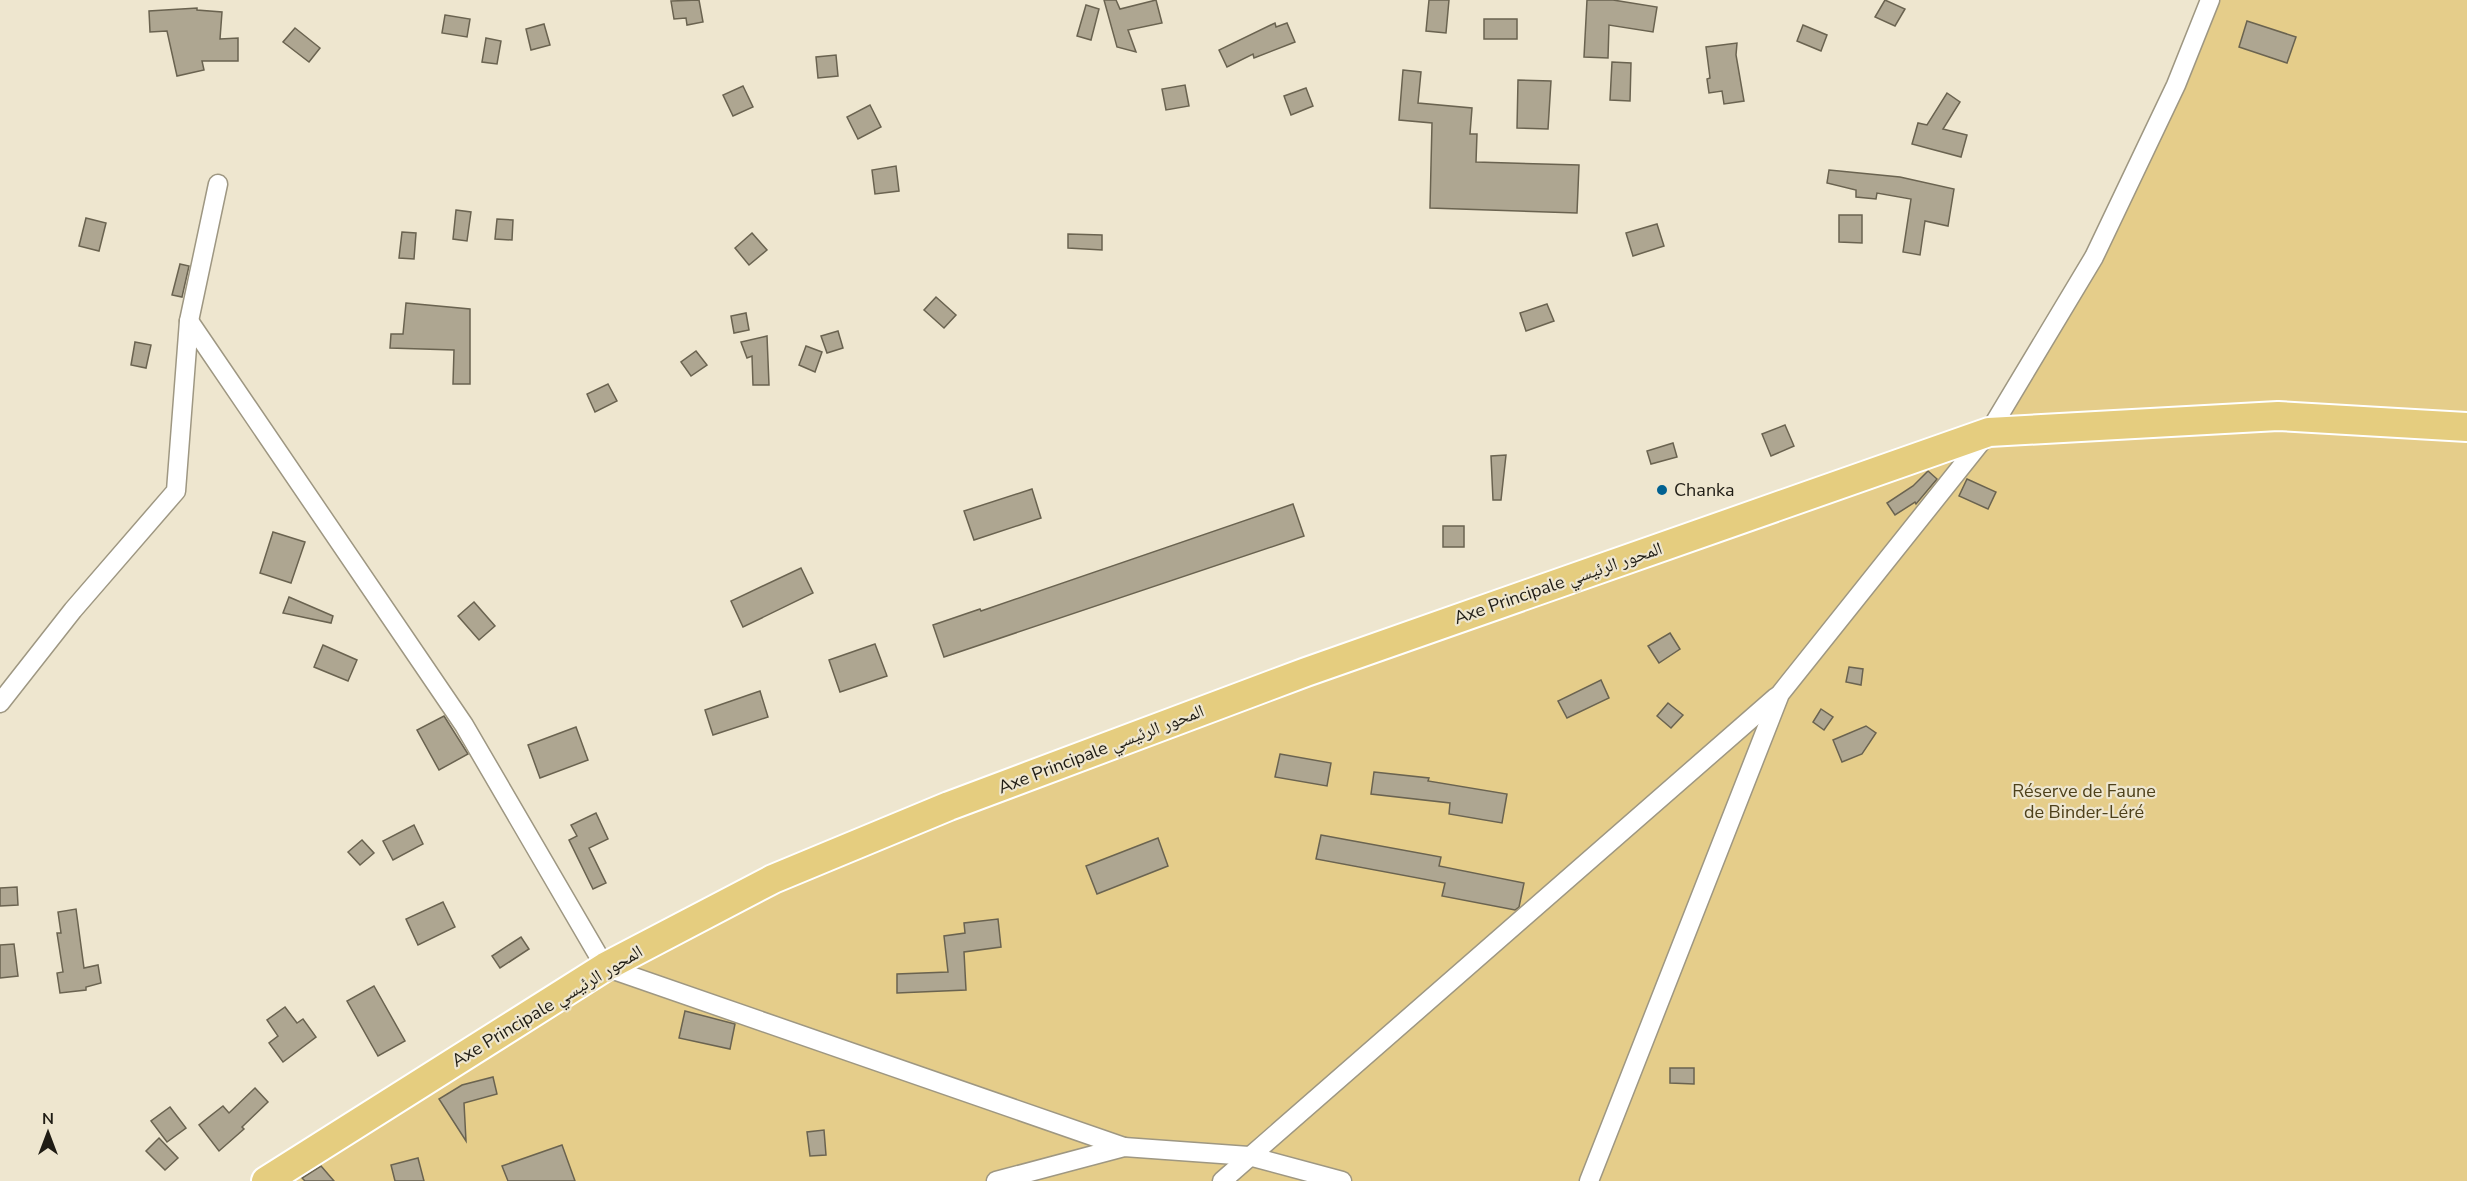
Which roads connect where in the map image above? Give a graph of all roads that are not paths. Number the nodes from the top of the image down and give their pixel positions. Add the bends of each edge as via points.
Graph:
1 (2210, 0) edge
2 (218, 184) dead end
3 (189, 321) junction
4 (2467, 427) edge
5 (1989, 432) junction
6 (1780, 694) junction
7 (0, 703) edge
8 (605, 967) junction
9 (1124, 1147) junction
10 (1249, 1156) junction
11 (266, 1181) edge
12 (996, 1181) edge
13 (1222, 1181) edge
14 (1342, 1181) edge
15 (1589, 1181) edge

1 - 5 street via 2176,85 2094,257
2 - 3 street
3 - 7 street via 176,491 73,610
3 - 8 street via 464,725
4 - 5 main road, Axe Principale المحور الرئيسي via 2278,416
5 - 6 street
5 - 8 main road, Axe Principale المحور الرئيسي via 1306,672 949,806 773,879
6 - 10 street
6 - 15 street
8 - 9 street
8 - 11 main road, Axe Principale المحور الرئيسي
9 - 10 street
9 - 12 street
10 - 13 street
10 - 14 street

